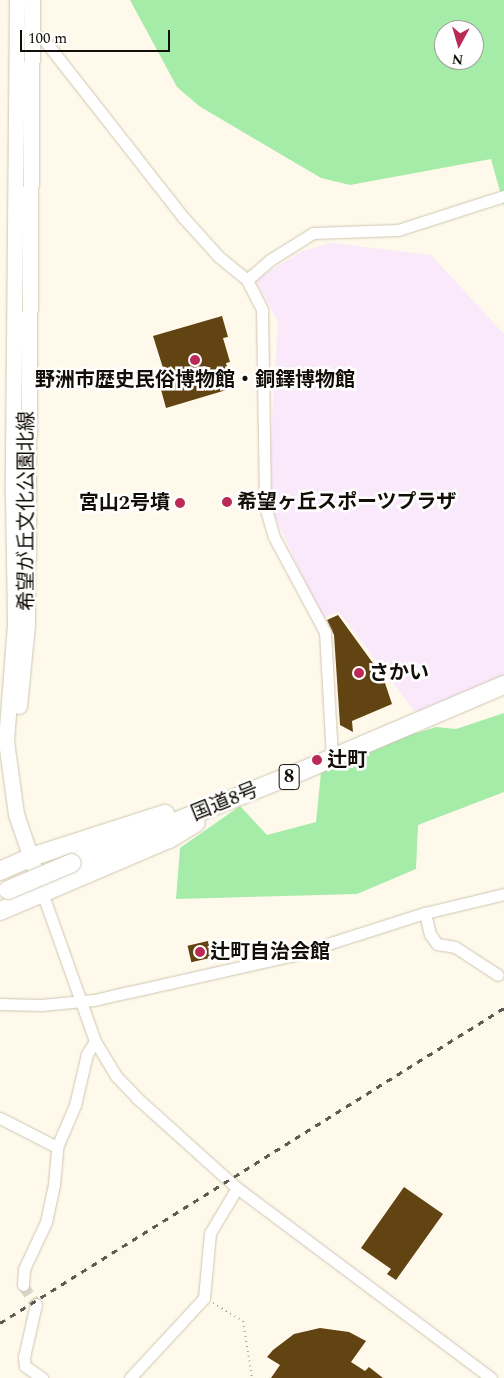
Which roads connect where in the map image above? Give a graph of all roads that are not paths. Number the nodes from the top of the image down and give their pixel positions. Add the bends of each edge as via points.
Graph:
1 (17, 0) edge
2 (32, 0) edge
3 (24, 30) junction
4 (504, 196) edge
5 (247, 280) junction
6 (504, 685) edge
7 (332, 756) junction
8 (222, 803) junction
9 (31, 857) junction
10 (0, 871) edge
11 (4, 891) edge
12 (504, 894) edge
13 (43, 895) junction
14 (0, 911) edge
15 (424, 913) junction
16 (498, 975) dead end
17 (81, 1001) junction
18 (0, 1004) edge
19 (95, 1041) junction
20 (0, 1118) edge
21 (57, 1147) junction
22 (237, 1188) junction
23 (23, 1285) dead end
24 (36, 1304) dead end
25 (488, 1377) edge
26 (42, 1378) edge
27 (130, 1378) edge

1 - 3 main road, 希望が丘文化公園北線
2 - 3 main road, 希望が丘文化公園北線
3 - 5 street via 45,41 182,217 219,257
3 - 9 main road, 希望が丘文化公園北線 via 27,625 10,782 16,814
4 - 5 street via 398,230 313,233 270,260
5 - 7 street via 262,310 265,335 265,506 274,537 325,632
6 - 7 highway, 国道8号 / 8
7 - 8 highway, 国道8号 / 8
8 - 9 highway via 170,813
8 - 11 highway, 国道8号 / 8, bridge
8 - 13 highway via 169,838
9 - 10 highway
9 - 13 main road, 希望が丘文化公園北線
12 - 15 street
13 - 14 highway
13 - 17 street
15 - 16 street via 430,934 437,944 455,947
15 - 17 street via 290,956
17 - 18 street
17 - 19 street
19 - 21 street via 87,1054 75,1105
19 - 22 street via 116,1076 137,1098
20 - 21 street
21 - 23 street via 54,1185 46,1222 24,1269
22 - 25 street
22 - 27 street via 210,1233 204,1298
24 - 26 street via 24,1357 25,1366

